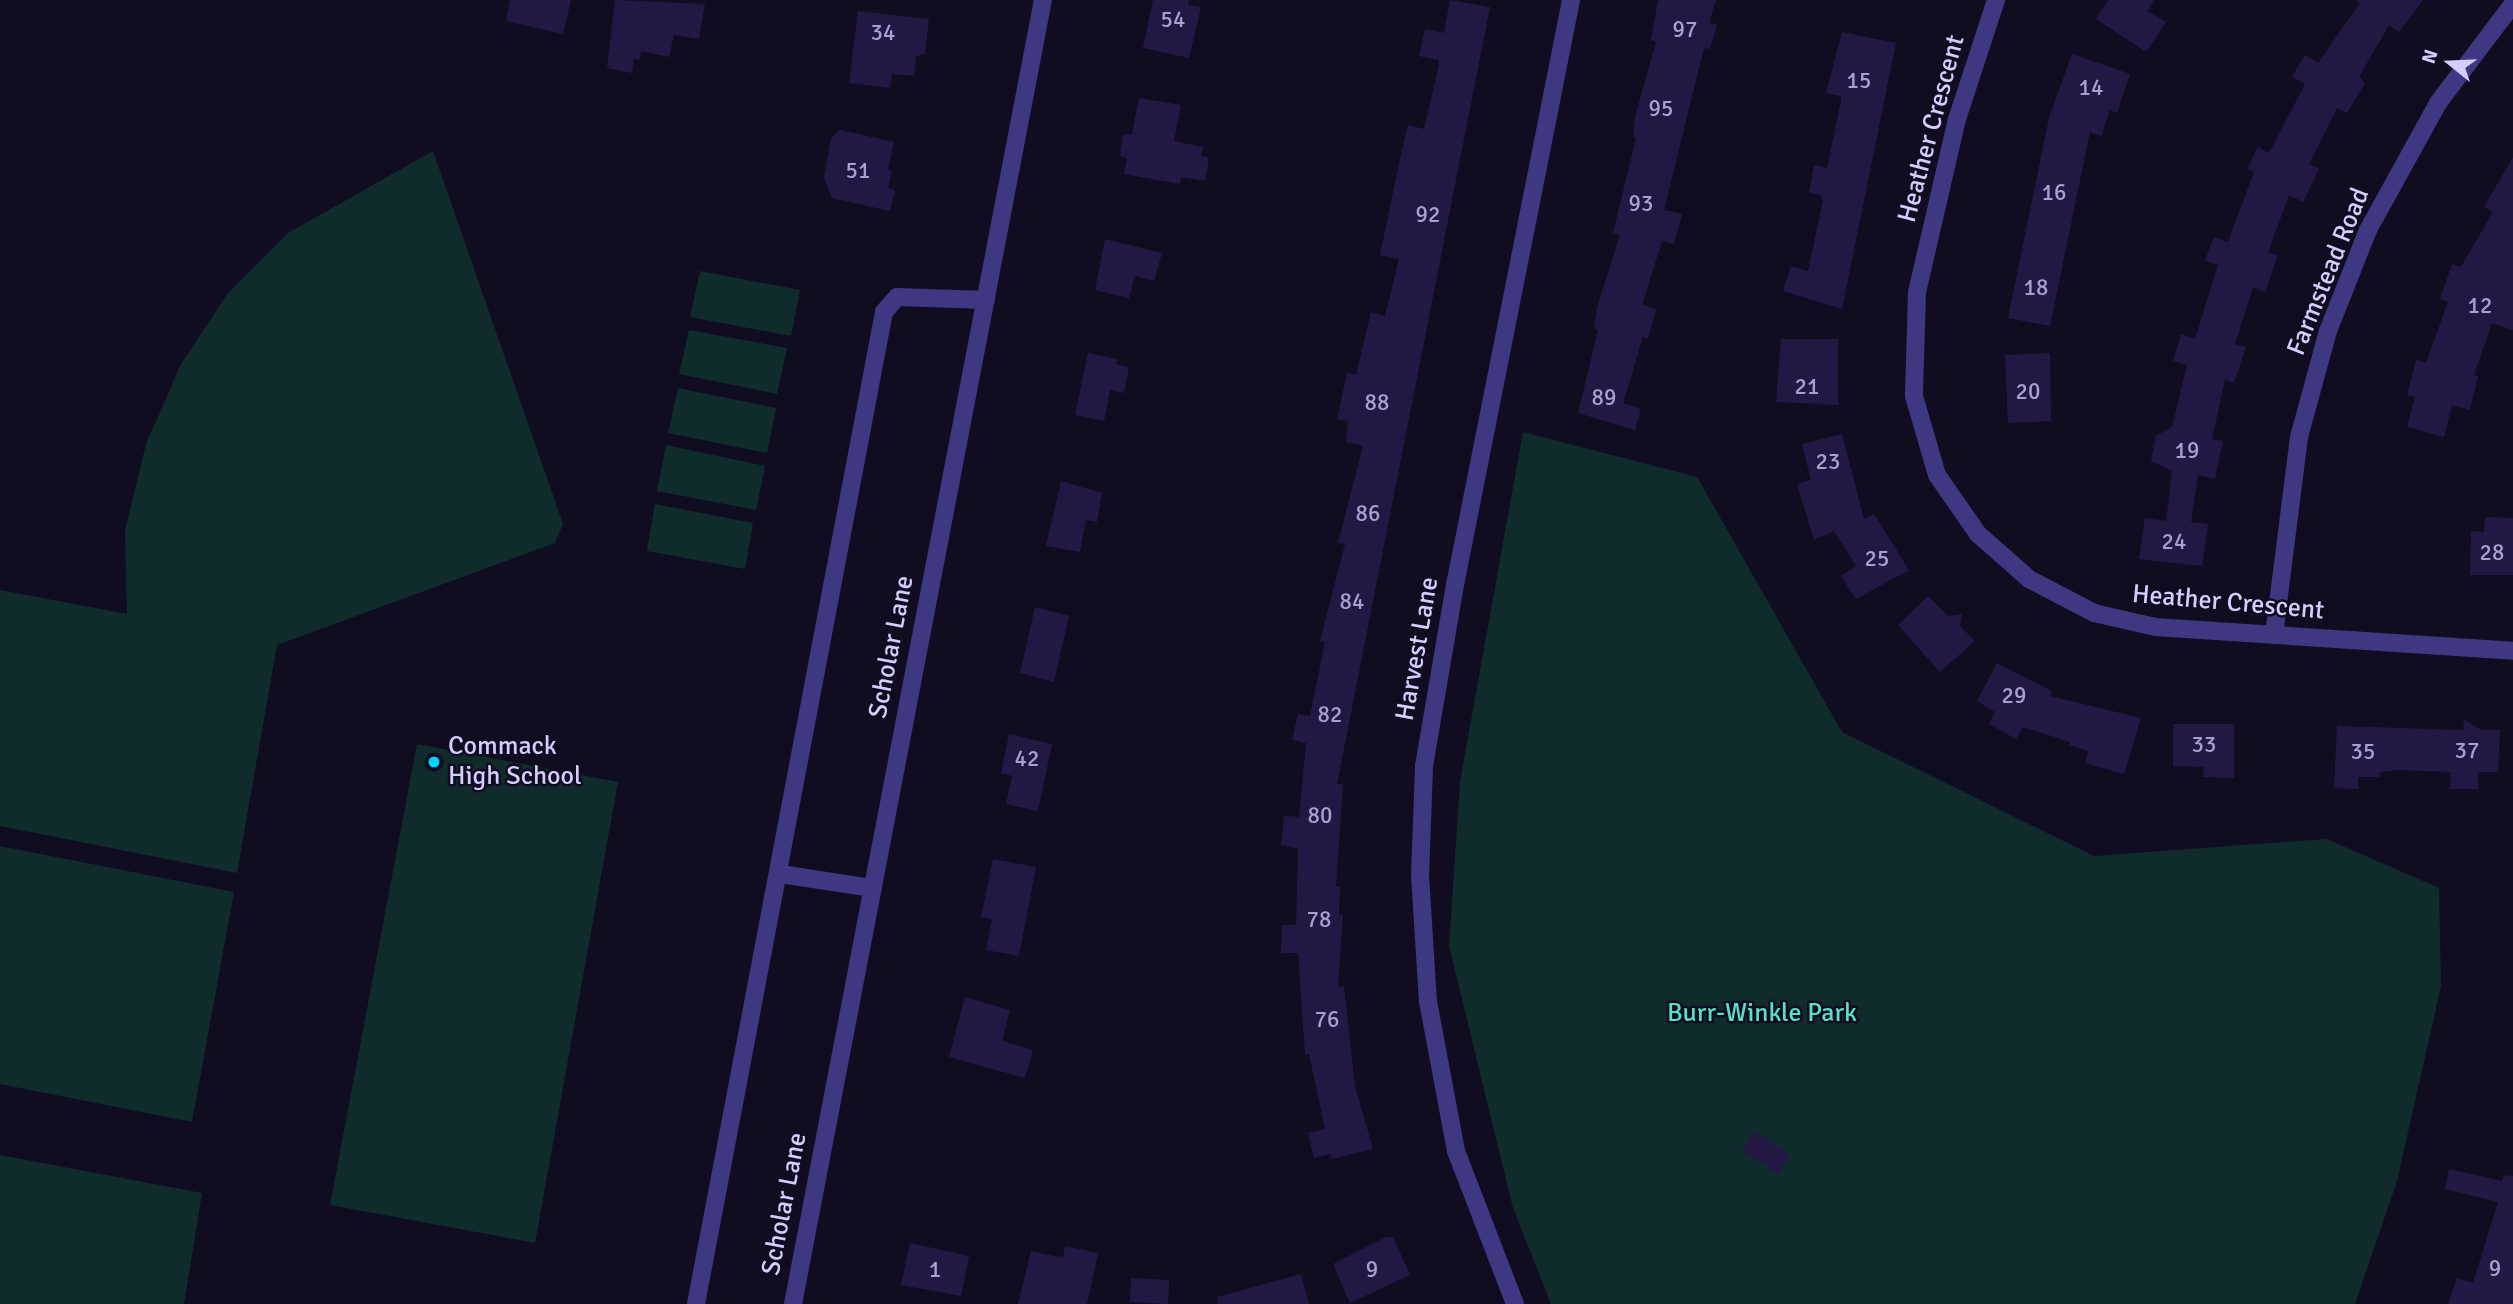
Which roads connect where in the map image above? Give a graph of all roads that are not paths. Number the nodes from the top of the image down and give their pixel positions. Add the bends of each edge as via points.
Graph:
1 (1043, 0) edge
2 (1571, 0) edge
3 (1996, 0) edge
4 (2513, 4) edge
5 (986, 300) junction
6 (2274, 635) junction
7 (2513, 651) edge
8 (780, 874) junction
9 (873, 888) junction
10 (696, 1304) edge
11 (793, 1304) edge
12 (1515, 1304) edge

1 - 5 street, Scholar Lane
2 - 12 street, Harvest Lane via 1424,766 1420,862 1428,1002 1456,1151
3 - 6 street, Heather Crescent via 1957,119 1917,292 1914,396 1937,475 1978,534 2029,579 2094,613 2155,627
4 - 6 street, Farmstead Road via 2438,103 2368,230 2328,331 2299,437
5 - 8 street via 897,297 884,312
5 - 9 street, Scholar Lane
6 - 7 street, Heather Crescent
8 - 9 street
8 - 10 street
9 - 11 street, Scholar Lane

